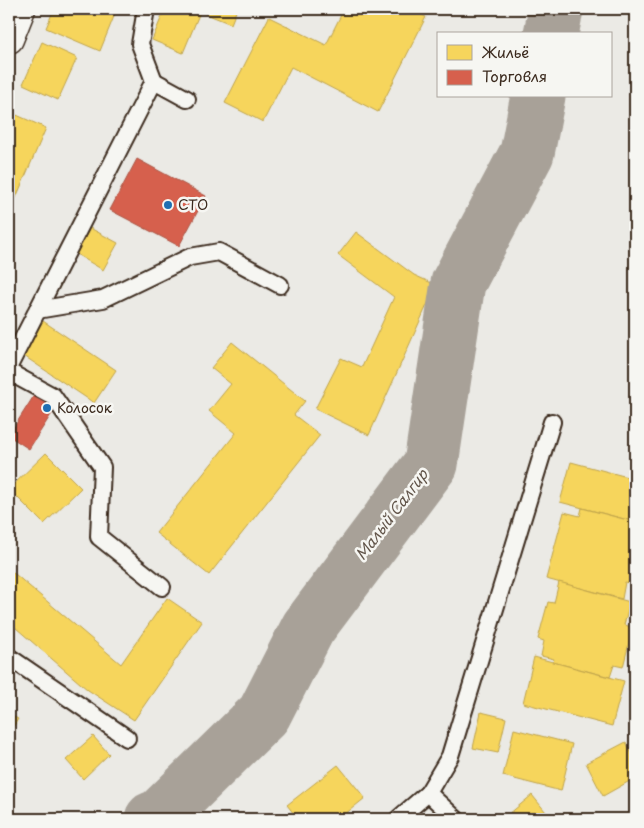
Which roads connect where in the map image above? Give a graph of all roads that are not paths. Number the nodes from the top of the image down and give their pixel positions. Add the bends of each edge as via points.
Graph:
1 (21, 9) edge
2 (146, 9) edge
3 (9, 40) edge
4 (154, 81) junction
5 (187, 99) dead end
6 (280, 285) dead end
7 (37, 310) junction
8 (9, 366) edge
9 (9, 372) edge
10 (552, 422) dead end
11 (162, 586) dead end
12 (9, 657) edge
13 (127, 738) dead end
14 (428, 793) junction
15 (398, 819) edge
16 (456, 819) edge

1 - 3 main road
2 - 4 lane via 140,44
4 - 5 lane
4 - 7 lane
6 - 7 lane via 219,252 190,257 103,299
7 - 8 lane
9 - 11 lane via 53,396 102,467 99,537
10 - 14 lane via 450,756
12 - 13 lane
14 - 15 lane
14 - 16 lane

